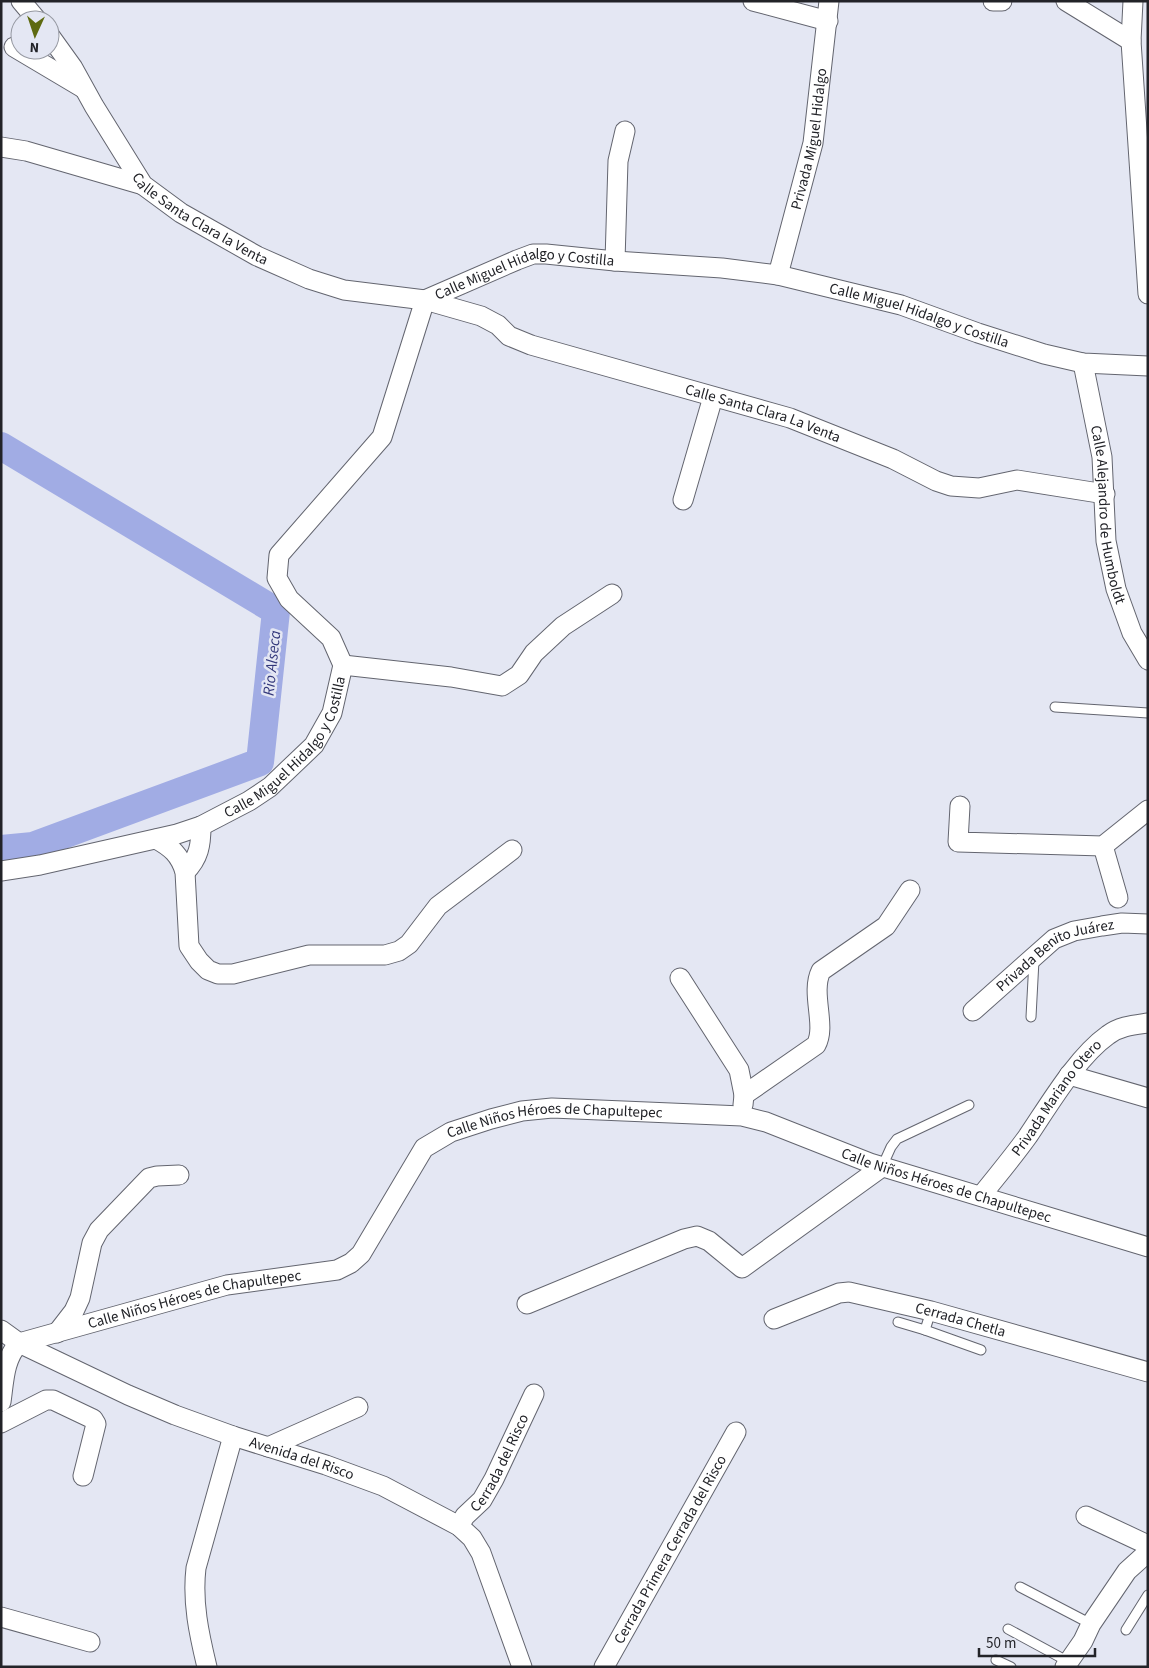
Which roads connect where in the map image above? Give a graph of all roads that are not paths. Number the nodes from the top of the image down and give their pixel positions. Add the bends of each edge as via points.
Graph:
1 (753, 1) edge
2 (829, 1) edge
3 (993, 1) edge
4 (1002, 1) edge
5 (1066, 1) edge
6 (1134, 1) edge
7 (828, 21) junction
8 (1131, 42) junction
9 (60, 50) edge
10 (36, 60) edge
11 (84, 88) junction
12 (626, 131) dead end
13 (1, 147) edge
14 (143, 185) junction
15 (614, 260) junction
16 (778, 275) junction
17 (1148, 294) edge
18 (425, 300) junction
19 (1083, 363) junction
20 (1148, 366) edge
21 (713, 397) junction
22 (1105, 494) junction
23 (683, 500) dead end
24 (612, 594) dead end
25 (1148, 660) edge
26 (343, 665) junction
27 (1055, 707) dead end
28 (1148, 714) edge
29 (960, 806) dead end
30 (1148, 810) edge
31 (201, 826) junction
32 (156, 839) junction
33 (1103, 846) junction
34 (512, 850) dead end
35 (1, 871) edge
36 (185, 872) junction
37 (910, 890) dead end
38 (1118, 898) dead end
39 (1148, 924) edge
40 (1034, 957) junction
41 (680, 978) dead end
42 (973, 1011) dead end
43 (1032, 1017) dead end
44 (1148, 1023) edge
45 (1069, 1075) junction
46 (744, 1095) junction
47 (1148, 1098) edge
48 (969, 1105) dead end
49 (742, 1116) junction
50 (882, 1167) junction
51 (179, 1175) dead end
52 (981, 1196) junction
53 (1148, 1247) edge
54 (527, 1304) dead end
55 (931, 1311) junction
56 (774, 1319) dead end
57 (898, 1322) dead end
58 (1, 1330) edge
59 (925, 1330) junction
60 (57, 1332) junction
61 (19, 1343) junction
62 (981, 1350) dead end
63 (1148, 1372) edge
64 (534, 1394) dead end
65 (1, 1402) edge
66 (358, 1407) dead end
67 (1, 1424) edge
68 (736, 1432) dead end
69 (233, 1436) junction
70 (268, 1447) junction
71 (83, 1476) dead end
72 (1086, 1516) dead end
73 (459, 1526) junction
74 (1148, 1546) edge
75 (1148, 1552) edge
76 (1020, 1587) dead end
77 (1148, 1596) edge
78 (1, 1617) edge
79 (1091, 1624) junction
80 (1008, 1629) dead end
81 (1126, 1630) dead end
82 (90, 1642) dead end
83 (996, 1660) dead end
84 (1067, 1664) edge
85 (207, 1667) edge
86 (522, 1667) edge
87 (604, 1667) edge
88 (1011, 1667) edge

1 - 7 street
2 - 7 street, Privada Miguel Hidalgo
3 - 4 street
5 - 8 street
6 - 8 street
7 - 16 street, Privada Miguel Hidalgo via 813,143
8 - 17 street
9 - 11 street, Calle Santa Clara la Venta
10 - 11 street
11 - 14 street, Calle Santa Clara la Venta
12 - 15 street via 618,161
13 - 14 street via 26,151
14 - 18 street, Calle Santa Clara la Venta via 197,222 280,268 344,290
15 - 16 street, Calle Miguel Hidalgo y Costilla
15 - 18 street, Calle Miguel Hidalgo y Costilla via 533,254
16 - 19 street, Calle Miguel Hidalgo y Costilla via 901,305 978,334
18 - 21 street, Calle Santa Clara La Venta via 481,316 498,325 509,336 531,345
18 - 26 street, Calle Miguel Hidalgo y Costilla via 382,438 280,555 277,578 289,599 331,638
19 - 20 street, Calle Miguel Hidalgo y Costilla
19 - 22 street, Calle Alejandro de Humboldt via 1102,457
21 - 22 street, Calle Santa Clara La Venta via 790,418 894,459 951,486 979,488 1017,480
21 - 23 street
22 - 25 street, Calle Alejandro de Humboldt via 1106,541 1116,589 1132,633
24 - 26 street via 563,626 534,653 519,675 502,686
26 - 31 street, Calle Miguel Hidalgo y Costilla via 332,712 314,745 270,787
27 - 28 lane
29 - 33 street via 958,842
30 - 33 street
31 - 32 street, Calle Miguel Hidalgo y Costilla
31 - 36 street via 199,853
32 - 35 street, Calle Miguel Hidalgo y Costilla
32 - 36 street via 175,852
33 - 38 street
34 - 36 street via 438,906 399,951 384,955 309,955 233,974 208,970 189,946
37 - 46 street via 886,926 820,971 816,982 819,1041 816,1045
39 - 40 street, Privada Benito Juárez via 1122,923 1074,931 1054,939
40 - 42 street, Privada Benito Juárez
40 - 43 lane
41 - 46 street via 739,1070
44 - 45 street, Privada Mariano Otero via 1127,1026 1109,1034
45 - 47 street
45 - 52 street, Privada Mariano Otero via 1026,1139
46 - 49 street
48 - 50 lane via 897,1139
49 - 50 street, Calle Niños Héroes de Chapultepec via 766,1122
49 - 60 street, Calle Niños Héroes de Chapultepec via 552,1108 522,1110 451,1132 424,1148 361,1254 351,1263 337,1270 227,1285
50 - 52 street, Calle Niños Héroes de Chapultepec
50 - 54 street via 742,1268 709,1241 697,1236
51 - 60 street via 149,1178 99,1230 92,1243 80,1298
52 - 53 street, Calle Niños Héroes de Chapultepec
55 - 56 street, Cerrada Chetla via 849,1292
55 - 59 lane
55 - 63 street, Cerrada Chetla
57 - 59 lane
58 - 61 street, Avenida del Risco
59 - 62 lane
60 - 61 street, Calle Niños Héroes de Chapultepec
61 - 65 street via 6,1365
61 - 69 street, Avenida del Risco via 128,1395
64 - 73 street, Cerrada del Risco via 494,1479 482,1500
66 - 70 street
67 - 71 street via 46,1400 53,1400 93,1419 96,1424
68 - 87 street, Cerrada Primera Cerrada del Risco
69 - 70 street, Avenida del Risco
69 - 85 street via 195,1575 197,1617
70 - 73 street, Avenida del Risco via 383,1486
72 - 74 street
73 - 86 street, Avenida del Risco via 481,1553
75 - 79 street via 1127,1570
76 - 79 lane
77 - 81 lane
78 - 82 street
79 - 84 street
80 - 84 lane
83 - 88 lane

